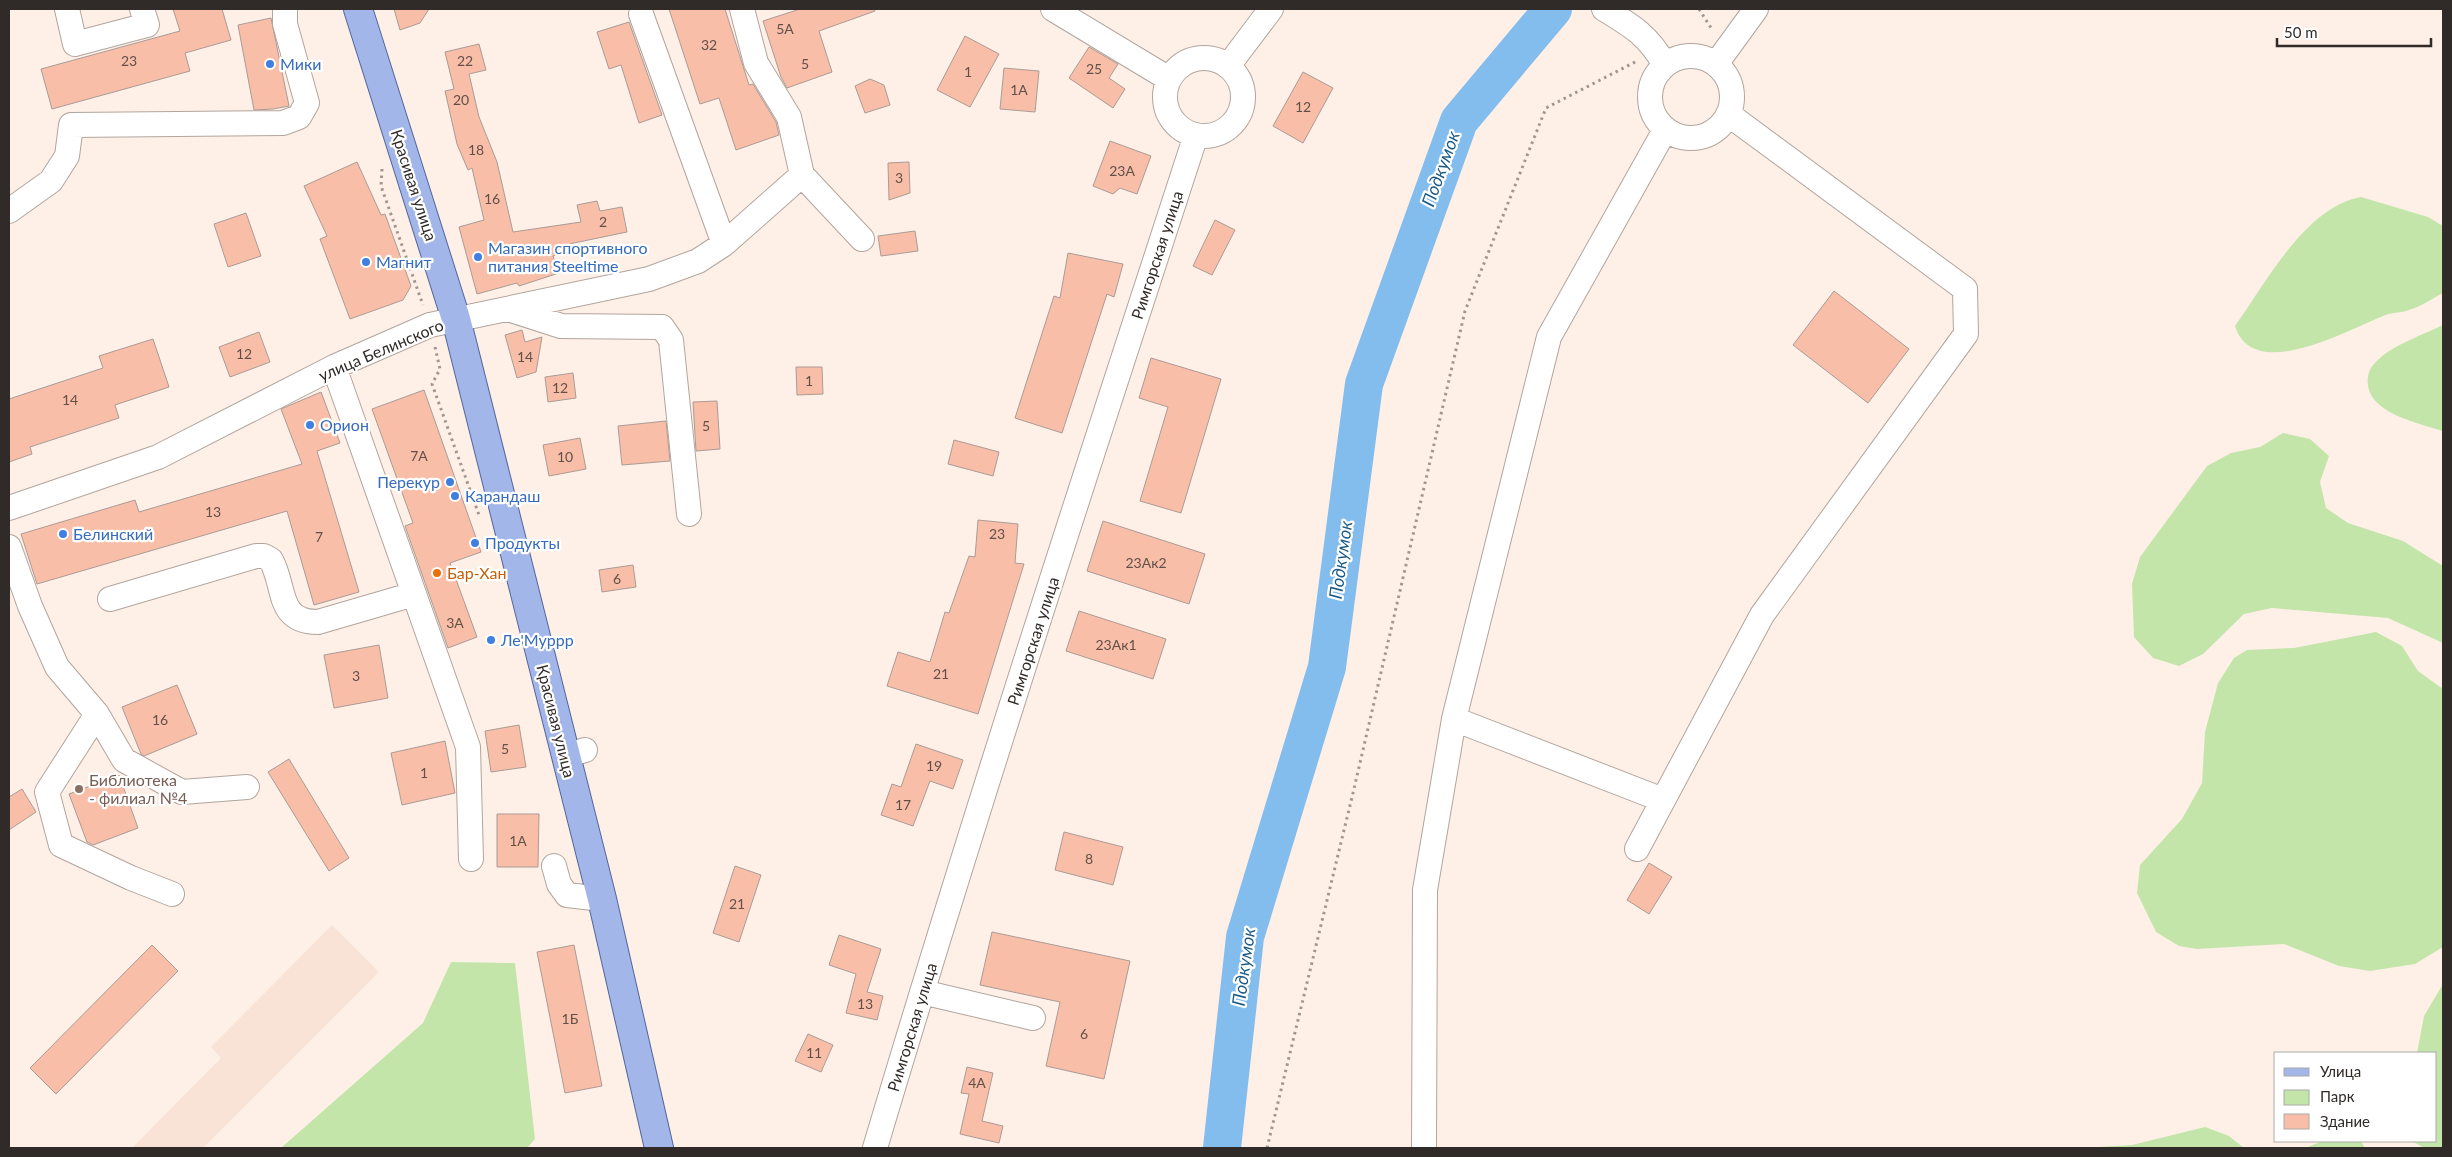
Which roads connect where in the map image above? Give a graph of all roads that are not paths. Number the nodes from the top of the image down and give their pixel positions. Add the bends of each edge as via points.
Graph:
1 (66, 9) edge
2 (142, 9) edge
3 (284, 9) edge
4 (358, 9) edge
5 (742, 9) edge
6 (1053, 9) edge
7 (1272, 9) edge
8 (1604, 9) edge
9 (1756, 9) edge
10 (641, 14) dead end
11 (1661, 58) junction
12 (1710, 61) junction
13 (1228, 66) junction
14 (1169, 79) junction
15 (1728, 114) junction
16 (1665, 130) junction
17 (1196, 135) junction
18 (802, 175) junction
19 (9, 212) edge
20 (862, 239) dead end
21 (724, 244) junction
22 (504, 308) junction
23 (443, 322) junction
24 (334, 368) junction
25 (9, 508) edge
26 (689, 514) dead end
27 (9, 547) edge
28 (414, 594) junction
29 (110, 599) dead end
30 (97, 714) junction
31 (1454, 719) junction
32 (247, 787) dead end
33 (1663, 800) junction
34 (1637, 849) dead end
35 (471, 860) dead end
36 (554, 866) dead end
37 (172, 894) dead end
38 (602, 899) junction
39 (922, 992) junction
40 (1033, 1018) dead end
41 (659, 1148) edge
42 (875, 1148) edge
43 (1424, 1148) edge

1 - 2 street via 75,44 147,25
3 - 19 street via 285,24 307,104 299,117 283,123 71,125 67,156 51,181
4 - 23 main road, Красивая улица
5 - 18 street via 756,64 789,117
6 - 14 street
7 - 13 street
8 - 11 street via 1638,30
9 - 12 street
10 - 21 street
11 - 12 street via 1690,56
11 - 16 street via 1650,97 1651,110
12 - 15 street via 1726,74 1731,87 1732,101
13 - 14 street via 1207,58 1196,59 1185,63
13 - 17 street via 1242,87 1239,113 1222,132
14 - 17 street via 1166,91 1169,114 1176,124
15 - 16 street via 1722,125 1700,137 1688,138
15 - 33 street via 1965,289 1966,334 1762,615
16 - 31 street via 1549,337
17 - 39 street, Римгорская улица
18 - 20 street
18 - 21 street, улица Белинского
21 - 22 street, улица Белинского via 698,261 649,279
22 - 23 street, улица Белинского
22 - 26 street via 561,326 662,327 671,340
23 - 24 street, улица Белинского
23 - 38 main road, Красивая улица via 575,753
24 - 25 street, улица Белинского via 158,456
24 - 28 street
27 - 30 street via 57,667
28 - 29 street via 318,622 306,622 295,617 285,605 271,560 256,556
28 - 35 street via 468,747
30 - 32 street via 124,760 182,792
30 - 37 street via 47,792 61,845
31 - 33 street
31 - 43 street via 1425,890
33 - 34 street
36 - 38 street via 559,884 567,895
38 - 41 main road, Красивая улица
39 - 40 street
39 - 42 street, Римгорская улица

